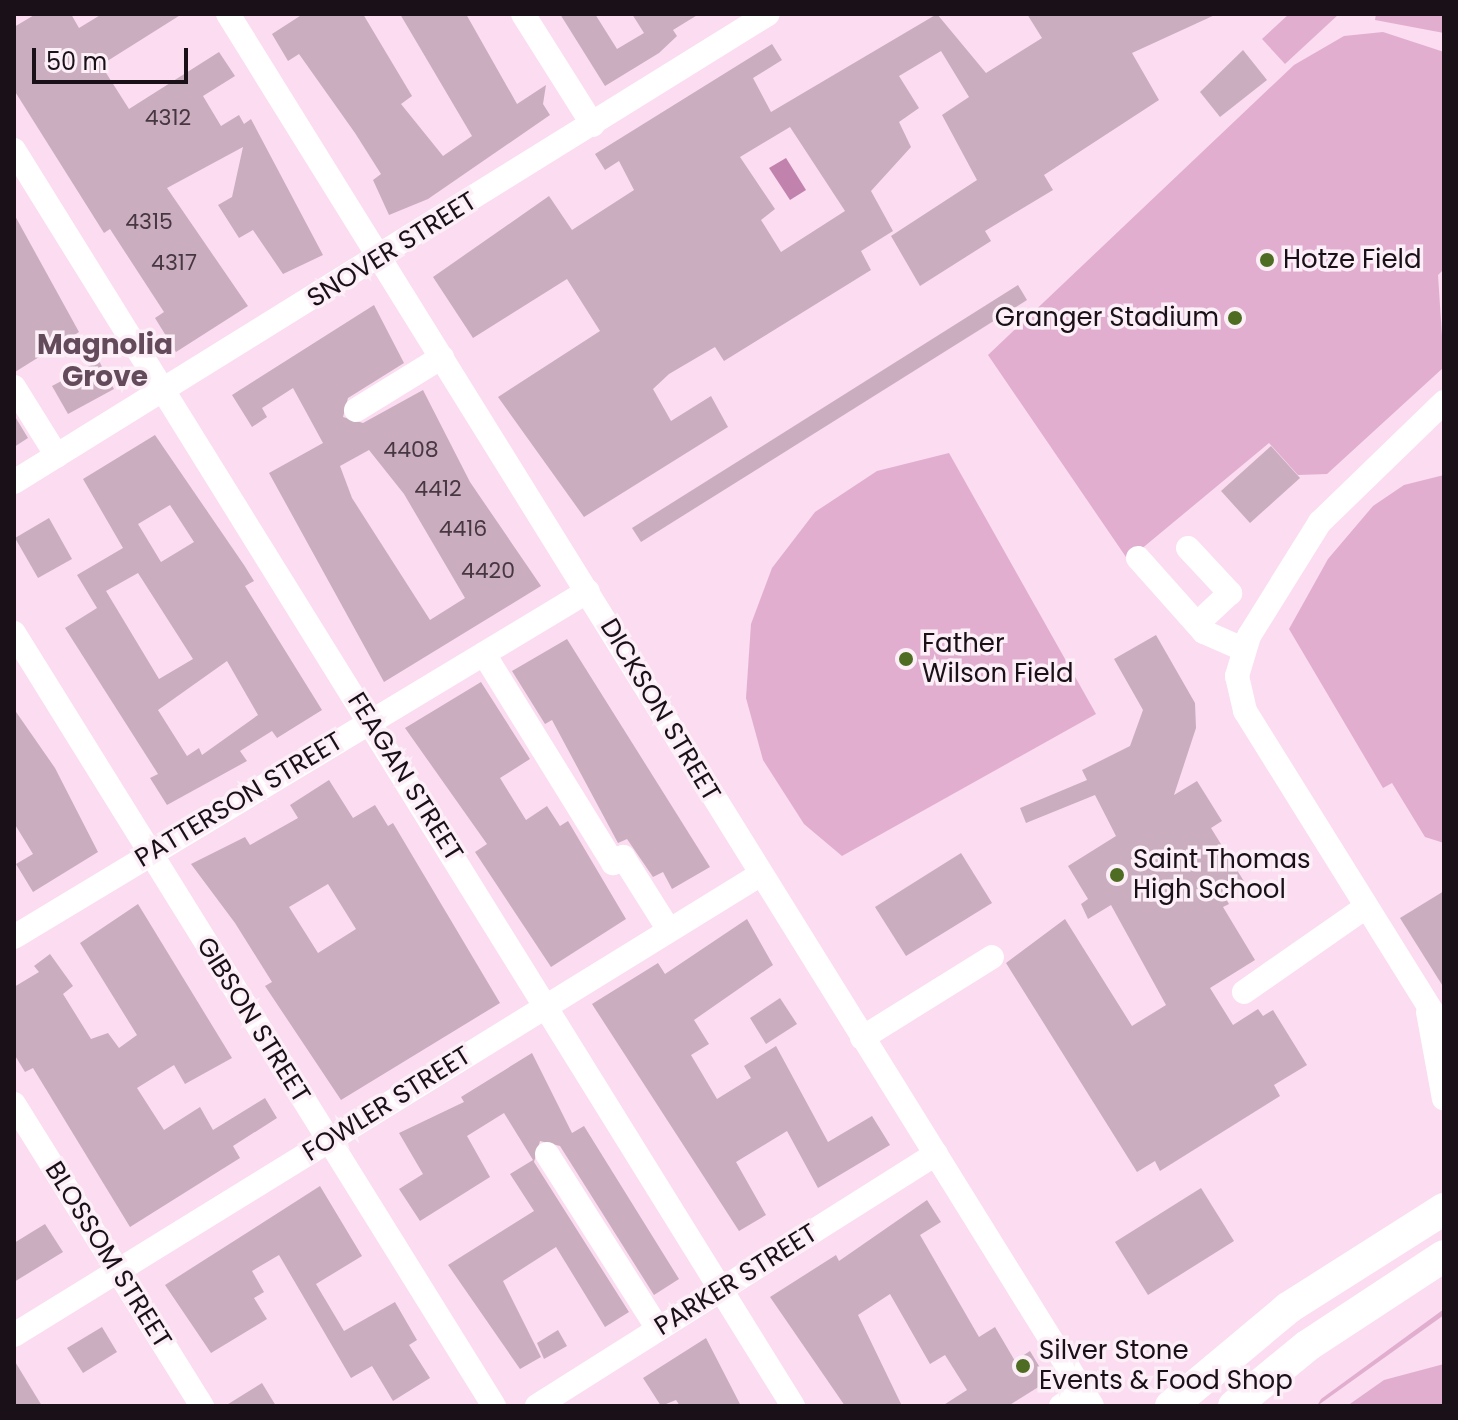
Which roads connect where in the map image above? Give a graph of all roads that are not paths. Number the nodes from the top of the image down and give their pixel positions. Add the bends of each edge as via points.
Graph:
1 (228, 14) edge
2 (523, 14) edge
3 (768, 14) edge
4 (593, 125) junction
5 (14, 150) edge
6 (381, 259) junction
7 (442, 357) junction
8 (14, 387) edge
9 (163, 390) junction
10 (1444, 402) edge
11 (356, 410) dead end
12 (57, 456) junction
13 (14, 482) edge
14 (1188, 548) dead end
15 (1138, 558) dead end
16 (588, 591) junction
17 (1197, 624) junction
18 (14, 633) edge
19 (1243, 649) junction
20 (484, 654) junction
21 (370, 721) junction
22 (150, 855) junction
23 (761, 874) junction
24 (1366, 907) junction
25 (669, 930) junction
26 (14, 937) edge
27 (992, 957) dead end
28 (1244, 992) dead end
29 (1427, 1004) junction
30 (545, 1005) junction
31 (1444, 1031) edge
32 (862, 1038) junction
33 (1442, 1088) edge
34 (14, 1104) edge
35 (329, 1141) junction
36 (547, 1154) dead end
37 (936, 1154) junction
38 (1444, 1209) edge
39 (1444, 1256) edge
40 (118, 1271) junction
41 (721, 1289) junction
42 (658, 1329) junction
43 (14, 1335) edge
44 (1088, 1399) edge
45 (202, 1406) edge
46 (494, 1406) edge
47 (537, 1406) edge
48 (793, 1406) edge
49 (1061, 1406) edge
50 (1171, 1406) edge
51 (1234, 1406) edge

1 - 6 street, DICKSON STREET
2 - 4 street
3 - 4 street, SNOVER STREET
4 - 6 street, SNOVER STREET
5 - 9 street, FEAGAN STREET
6 - 7 street, DICKSON STREET
6 - 9 street, SNOVER STREET
7 - 11 street
7 - 16 street, DICKSON STREET
8 - 12 street
9 - 12 street, SNOVER STREET
9 - 21 street, FEAGAN STREET
10 - 19 street via 1327,513
12 - 13 street, SNOVER STREET
14 - 17 street via 1230,593
15 - 17 street
16 - 20 street, PATTERSON STREET
16 - 23 street, DICKSON STREET
17 - 19 street
18 - 22 street, GIBSON STREET
19 - 24 street via 1237,685 1245,711
20 - 21 street, PATTERSON STREET
20 - 25 street via 613,863 623,857
21 - 22 street, PATTERSON STREET
21 - 30 street, FEAGAN STREET
22 - 26 street, PATTERSON STREET
22 - 35 street, GIBSON STREET
23 - 25 street, FOWLER STREET
23 - 32 street, DICKSON STREET
24 - 28 street
24 - 29 street
25 - 30 street, FOWLER STREET
27 - 32 street
29 - 31 street
29 - 33 street
30 - 35 street, FOWLER STREET
30 - 41 street, FEAGAN STREET
32 - 37 street, DICKSON STREET
34 - 40 street, BLOSSOM STREET
35 - 40 street, FOWLER STREET
35 - 46 street, GIBSON STREET
36 - 42 street
37 - 41 street, PARKER STREET
37 - 44 street, DICKSON STREET
38 - 50 main road via 1288,1308
39 - 51 main road via 1307,1346
40 - 43 street, FOWLER STREET
40 - 45 street, BLOSSOM STREET
41 - 42 street, PARKER STREET
41 - 48 street, FEAGAN STREET
42 - 47 street, PARKER STREET
44 - 49 street

